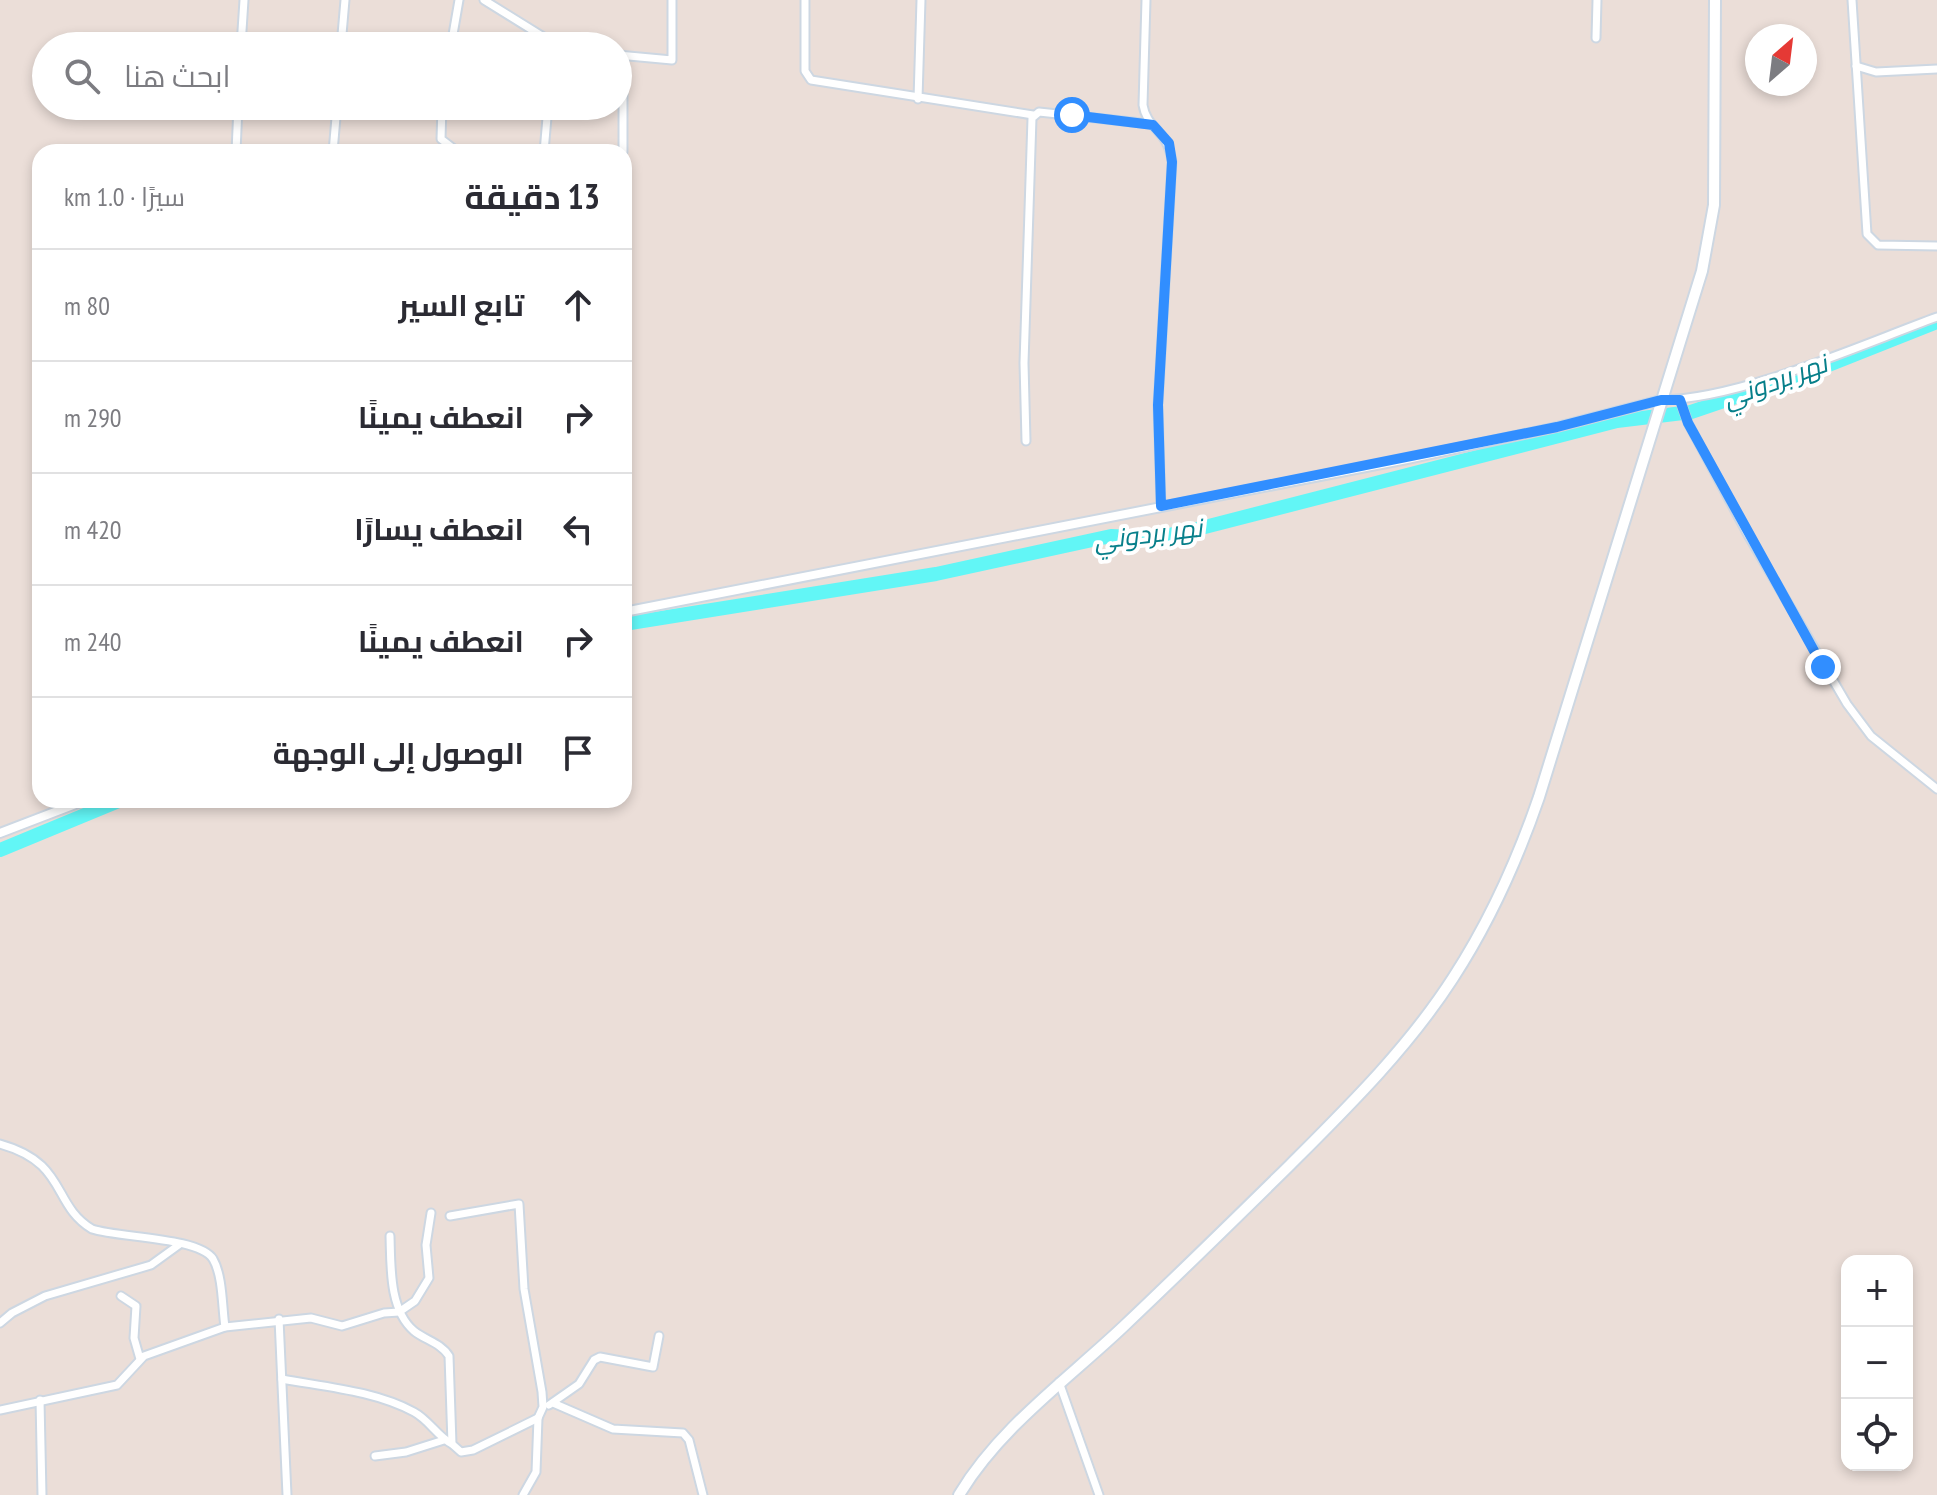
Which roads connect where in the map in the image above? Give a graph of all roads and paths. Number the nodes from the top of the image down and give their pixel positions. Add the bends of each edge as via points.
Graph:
1 (244, 0) edge
2 (345, 0) edge
3 (459, 0) edge
4 (484, 0) edge
5 (672, 0) edge
6 (805, 0) edge
7 (921, 0) edge
8 (1146, 0) edge
9 (1597, 0) edge
10 (1715, 0) edge
11 (1852, 0) edge
12 (242, 32) edge
13 (342, 32) edge
14 (453, 32) edge
15 (532, 32) edge
16 (1596, 38) dead end
17 (632, 56) edge
18 (1856, 66) junction
19 (1937, 69) edge
20 (918, 99) junction
21 (1033, 115) junction
22 (237, 120) edge
23 (336, 120) edge
24 (442, 120) edge
25 (547, 120) edge
26 (623, 120) edge
27 (1153, 125) junction
28 (236, 144) edge
29 (334, 144) edge
30 (448, 144) edge
31 (545, 144) edge
32 (623, 144) edge
33 (1937, 246) edge
34 (1937, 317) edge
35 (1680, 400) junction
36 (1659, 404) junction
37 (1026, 441) dead end
38 (1161, 506) junction
39 (632, 610) edge
40 (1937, 789) edge
41 (65, 808) edge
42 (0, 833) edge
43 (0, 1144) edge
44 (431, 1213) dead end
45 (450, 1216) dead end
46 (390, 1236) dead end
47 (180, 1244) junction
48 (121, 1296) dead end
49 (399, 1312) junction
50 (279, 1319) junction
51 (0, 1323) edge
52 (225, 1327) junction
53 (659, 1336) dead end
54 (140, 1359) junction
55 (282, 1379) junction
56 (1059, 1382) junction
57 (40, 1400) junction
58 (553, 1403) junction
59 (543, 1407) junction
60 (0, 1410) edge
61 (538, 1418) junction
62 (448, 1442) junction
63 (375, 1456) dead end
64 (42, 1495) edge
65 (287, 1495) edge
66 (523, 1495) edge
67 (703, 1495) edge
68 (959, 1495) edge
69 (1099, 1495) edge

1 - 12 street
2 - 13 street
3 - 14 street
4 - 15 street
5 - 17 street via 672,60
6 - 20 street via 807,78
7 - 20 street
8 - 27 street via 1143,105
9 - 16 street
10 - 36 main road via 1716,150 1710,237
11 - 18 street
18 - 19 street via 1876,72
18 - 33 street via 1867,234 1878,245
20 - 21 street
21 - 27 street
21 - 37 street
22 - 28 street
23 - 29 street
24 - 30 street via 441,139
25 - 31 street
26 - 32 street
27 - 38 street via 1169,143 1172,162 1158,405
34 - 35 street via 1805,365
35 - 36 street
35 - 40 street via 1688,423 1847,704 1871,736
36 - 38 street
36 - 56 main road via 1527,832 1492,911 1454,977 1416,1031 1348,1107 1154,1298
38 - 39 street
41 - 42 street
43 - 47 street via 46,1167 80,1220 92,1229
44 - 49 street via 429,1278 415,1301
45 - 59 street via 519,1204 524,1289
46 - 49 street
47 - 51 street via 151,1265 45,1296
47 - 52 street via 212,1257
48 - 54 street via 136,1306 134,1338
49 - 50 street via 342,1326 311,1318
49 - 62 street via 413,1330 449,1356
50 - 52 street
50 - 55 street
52 - 54 street
53 - 58 street via 653,1367 600,1357 579,1384
54 - 57 street via 117,1385
55 - 62 street via 401,1406
55 - 65 street
56 - 68 main road via 1000,1442
56 - 69 street
57 - 60 street
57 - 64 street
58 - 59 street
58 - 67 street via 613,1429 683,1433
59 - 61 street
61 - 62 street via 473,1450 461,1452
61 - 66 street via 536,1472
62 - 63 street

